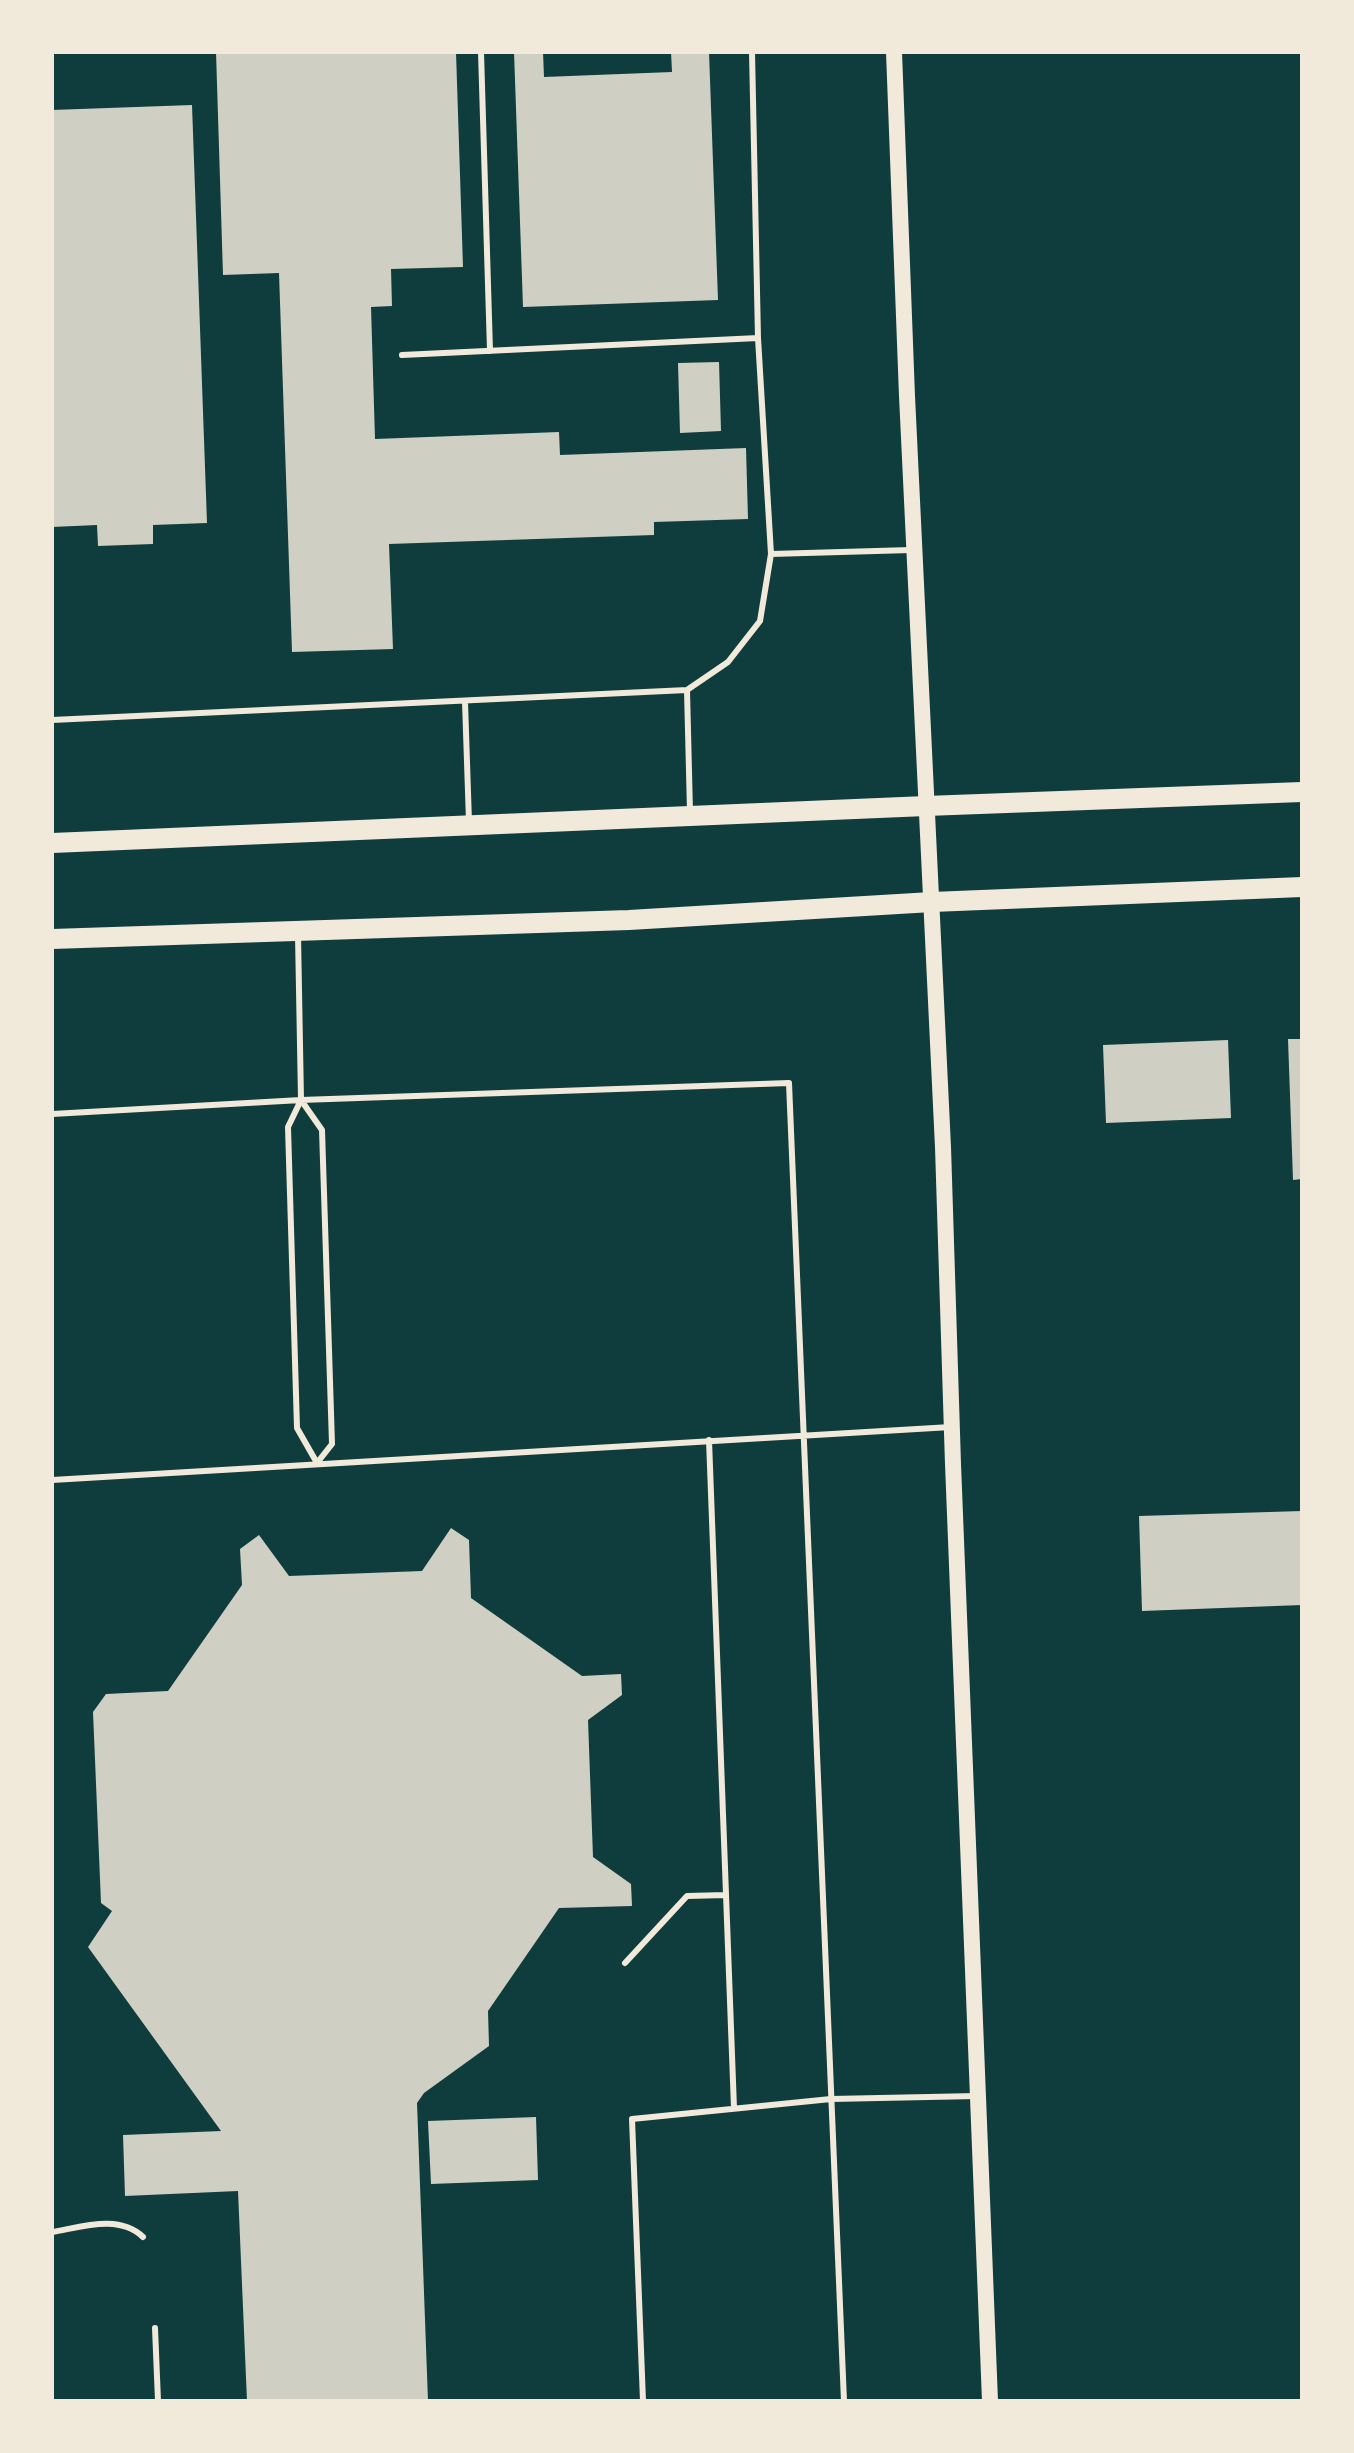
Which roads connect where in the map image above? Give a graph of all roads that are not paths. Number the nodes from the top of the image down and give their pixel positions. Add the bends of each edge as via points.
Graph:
1 (481, 52) edge
2 (752, 52) edge
3 (894, 52) edge
4 (758, 338) junction
5 (490, 351) junction
6 (402, 355) dead end
7 (915, 550) junction
8 (771, 554) junction
9 (687, 690) junction
10 (465, 702) junction
11 (52, 720) edge
12 (1302, 792) edge
13 (926, 806) junction
14 (690, 815) junction
15 (469, 825) junction
16 (52, 843) edge
17 (1302, 887) edge
18 (932, 902) junction
19 (298, 931) junction
20 (52, 939) edge
21 (301, 1100) junction
22 (52, 1114) edge
23 (951, 1427) junction
24 (803, 1434) junction
25 (709, 1440) junction
26 (317, 1463) junction
27 (52, 1480) edge
28 (726, 1895) junction
29 (625, 1963) dead end
30 (977, 2096) junction
31 (831, 2099) junction
32 (734, 2108) junction
33 (52, 2232) edge
34 (143, 2237) dead end
35 (155, 2328) dead end
36 (158, 2401) edge
37 (643, 2401) edge
38 (844, 2401) edge
39 (990, 2401) edge

1 - 5 lane
2 - 4 lane
3 - 7 main road
4 - 5 lane
4 - 8 lane
5 - 6 lane
7 - 8 lane
7 - 13 main road
8 - 9 lane via 760,621 728,662
9 - 10 lane
9 - 14 lane
10 - 11 lane
10 - 15 lane
12 - 13 main road
13 - 14 main road
13 - 18 main road
14 - 15 main road
15 - 16 main road
17 - 18 main road
18 - 19 main road via 629,920
18 - 23 main road
19 - 20 main road
19 - 21 lane
21 - 22 lane
21 - 24 lane via 789,1083
21 - 26 lane via 288,1127 297,1428
21 - 26 lane via 322,1130 332,1444
23 - 24 lane
23 - 30 main road
24 - 25 lane
24 - 31 lane
25 - 26 lane
25 - 28 lane
26 - 27 lane
28 - 29 lane via 687,1896
28 - 32 lane
30 - 31 lane
30 - 39 main road
31 - 32 lane
31 - 38 lane
32 - 37 lane via 632,2119
33 - 34 lane via 113,2223
35 - 36 lane

